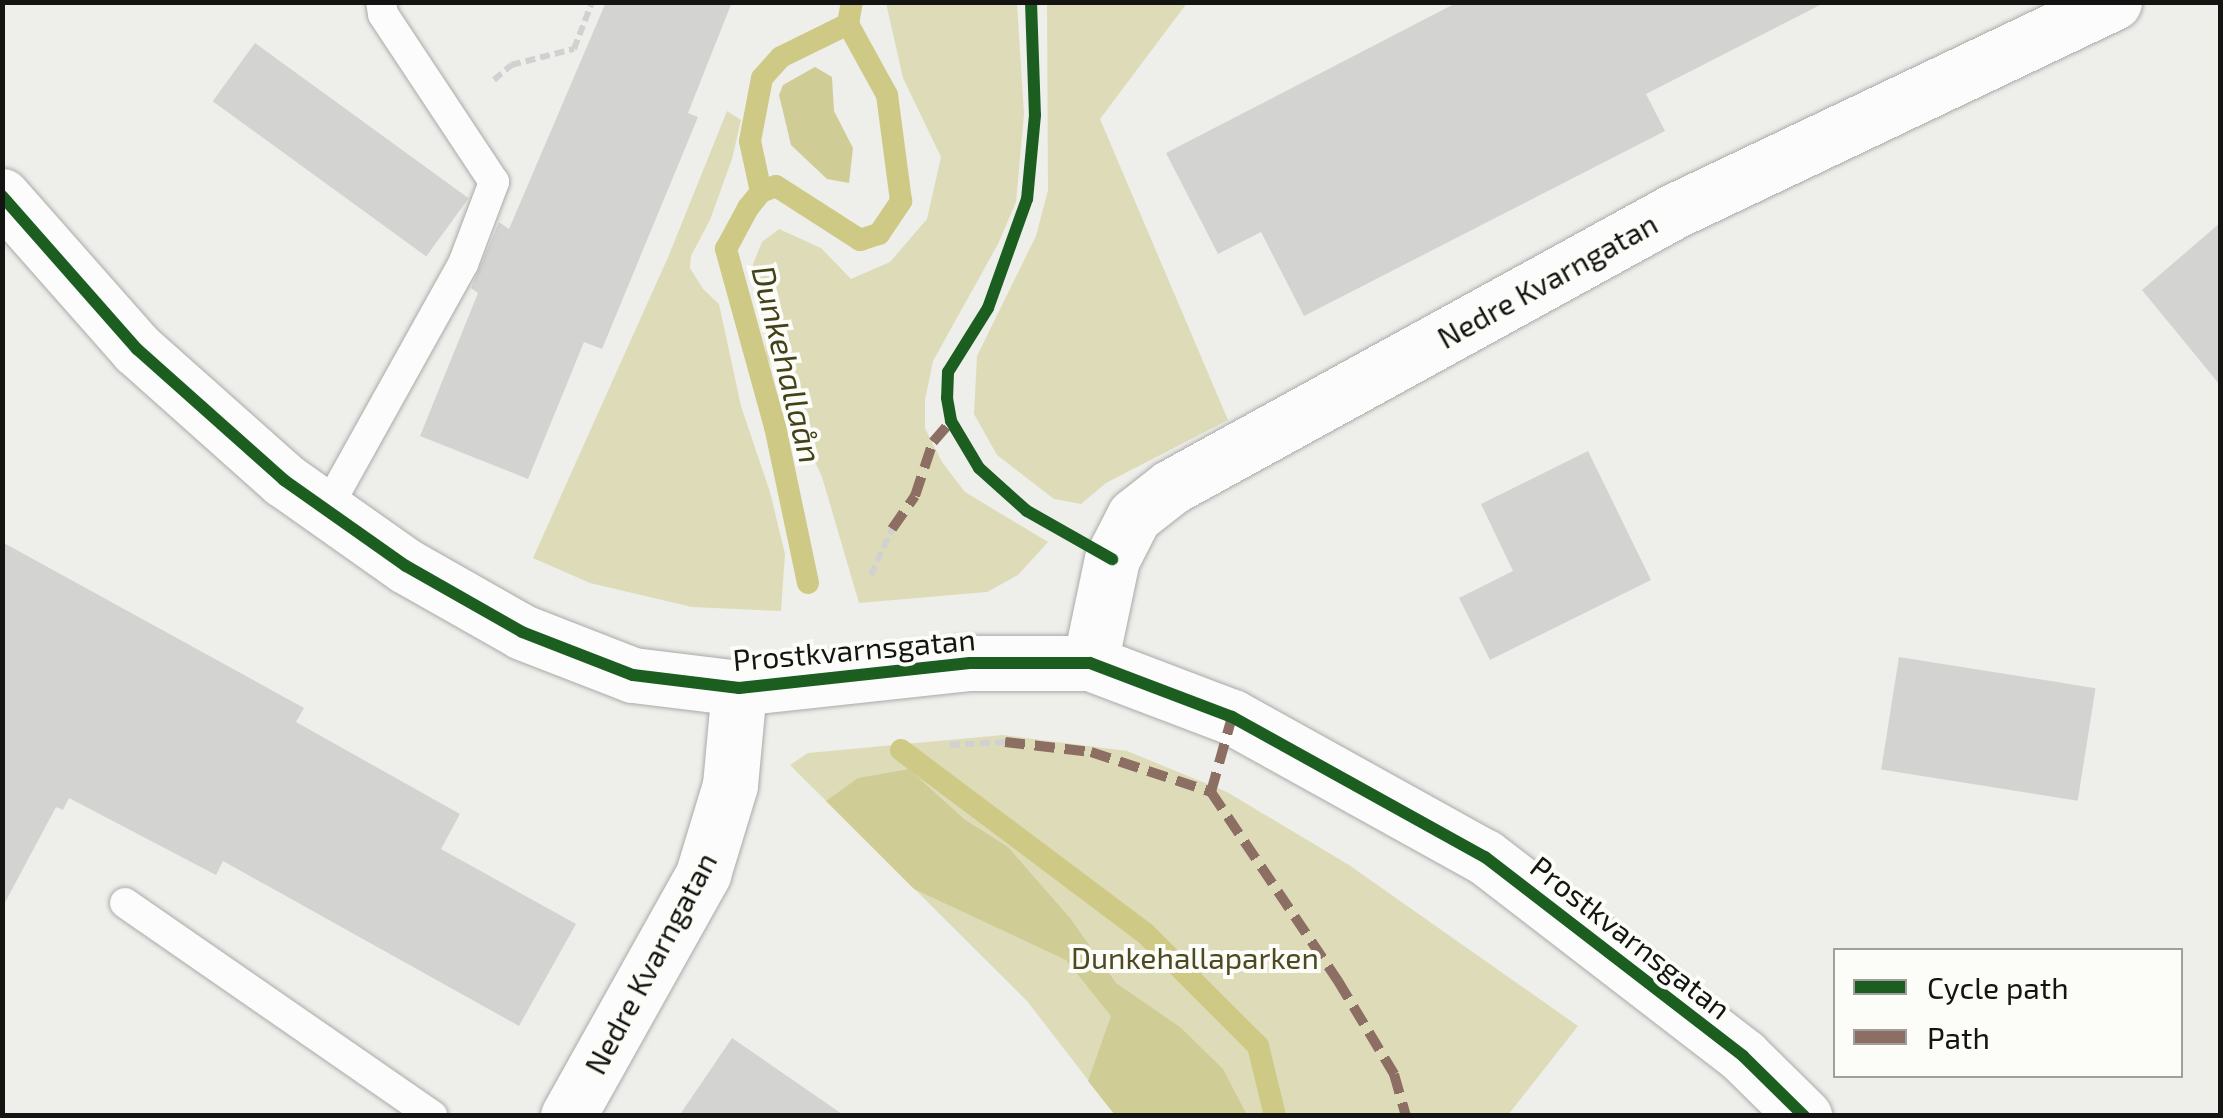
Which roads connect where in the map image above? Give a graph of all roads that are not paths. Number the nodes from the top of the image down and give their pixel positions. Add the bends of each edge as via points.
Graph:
1 (381, 2) edge
2 (2114, 2) edge
3 (2, 196) edge
4 (326, 510) junction
5 (1090, 663) junction
6 (739, 688) junction
7 (125, 902) dead end
8 (433, 1116) edge
9 (568, 1116) edge
10 (1804, 1116) edge

1 - 4 lane via 494,182 463,264
2 - 5 street, Nedre Kvarngatan via 1674,210 1171,487 1134,516 1112,559
3 - 4 street, Prostkvarnsgatan via 137,350
4 - 6 street, Prostkvarnsgatan via 406,566 522,632 633,674
5 - 6 street, Prostkvarnsgatan via 970,663
5 - 10 street, Prostkvarnsgatan via 1232,717 1485,857 1743,1056
6 - 9 street, Nedre Kvarngatan via 730,785 703,874
7 - 8 lane

